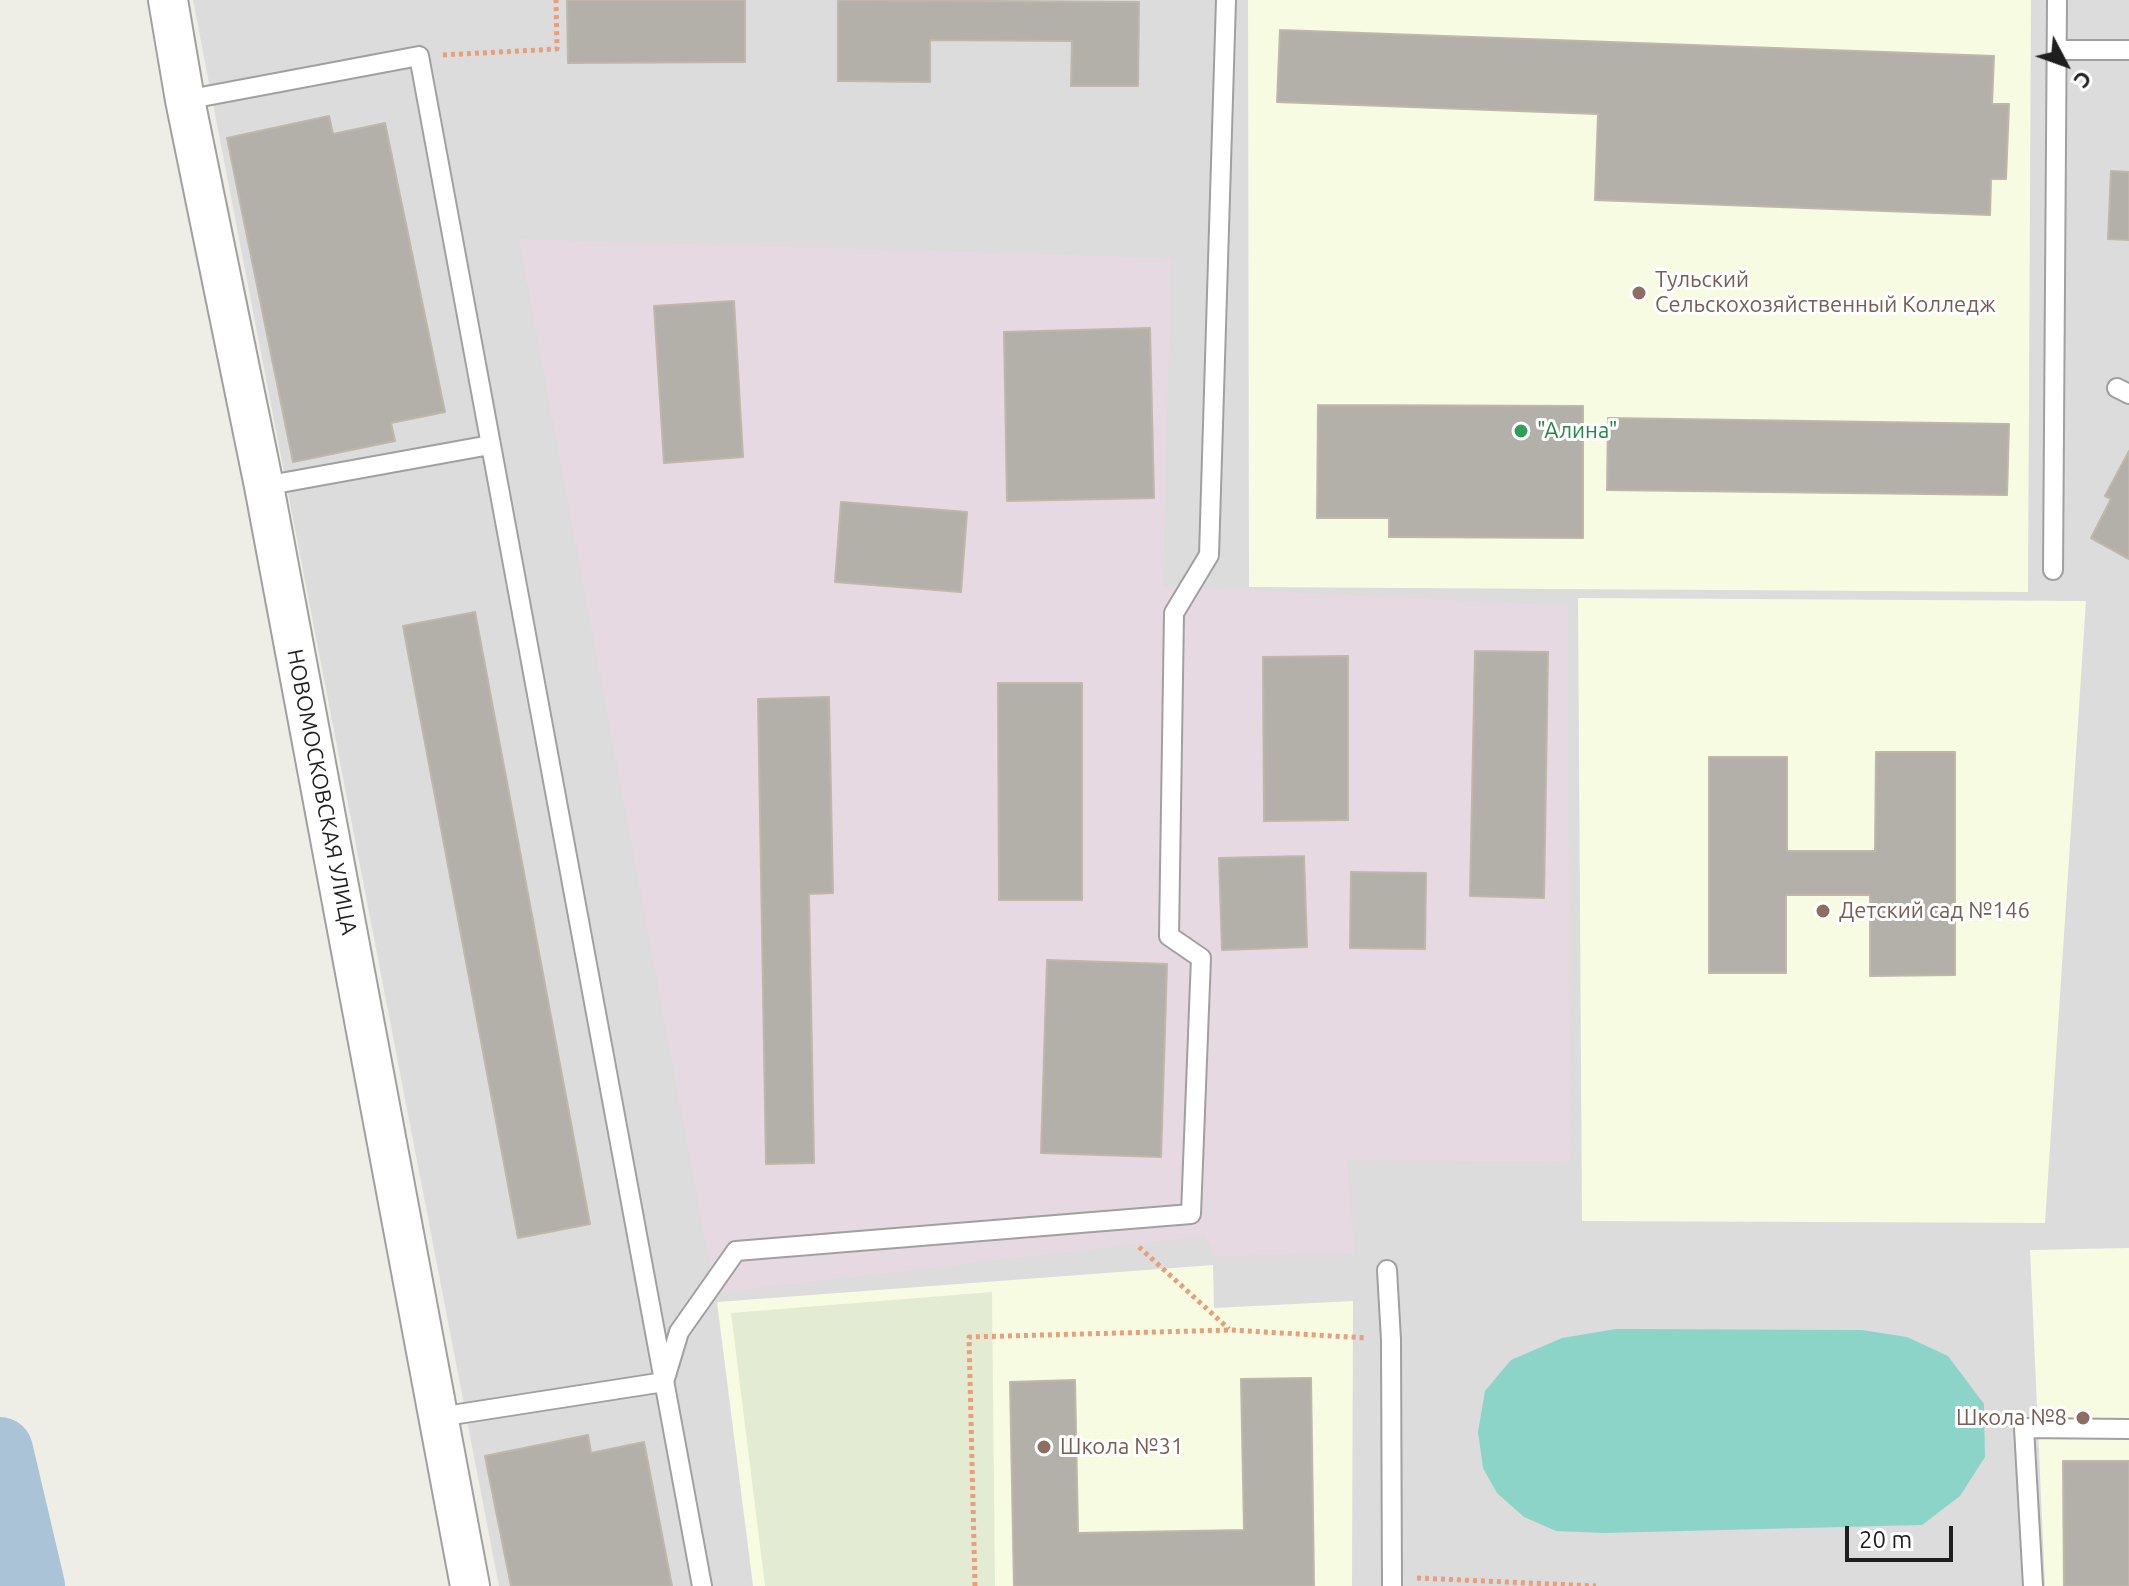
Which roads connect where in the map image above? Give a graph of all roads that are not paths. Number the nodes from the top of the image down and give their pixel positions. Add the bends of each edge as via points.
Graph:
1 (168, 0) edge
2 (1226, 0) edge
3 (2057, 0) edge
4 (2058, 50) junction
5 (2129, 50) edge
6 (185, 100) junction
7 (490, 445) junction
8 (264, 486) junction
9 (2053, 570) dead end
10 (1387, 1270) dead end
11 (664, 1382) junction
12 (439, 1417) junction
13 (2129, 1429) edge
14 (1392, 1581) edge
15 (470, 1586) edge
16 (702, 1586) edge
17 (2033, 1586) edge

1 - 6 street, НОВОМОСКОВСКАЯ УЛИЦА
2 - 11 lane via 1209,555 1174,613 1169,936 1201,958 1191,1214 736,1251 679,1332
3 - 4 lane
4 - 5 lane
4 - 9 lane
6 - 7 lane via 419,56
6 - 8 street, НОВОМОСКОВСКАЯ УЛИЦА
7 - 8 lane
7 - 11 lane
8 - 12 street, НОВОМОСКОВСКАЯ УЛИЦА
10 - 14 lane
11 - 12 lane
11 - 16 lane
12 - 15 street, НОВОМОСКОВСКАЯ УЛИЦА
13 - 17 lane via 2024,1428

